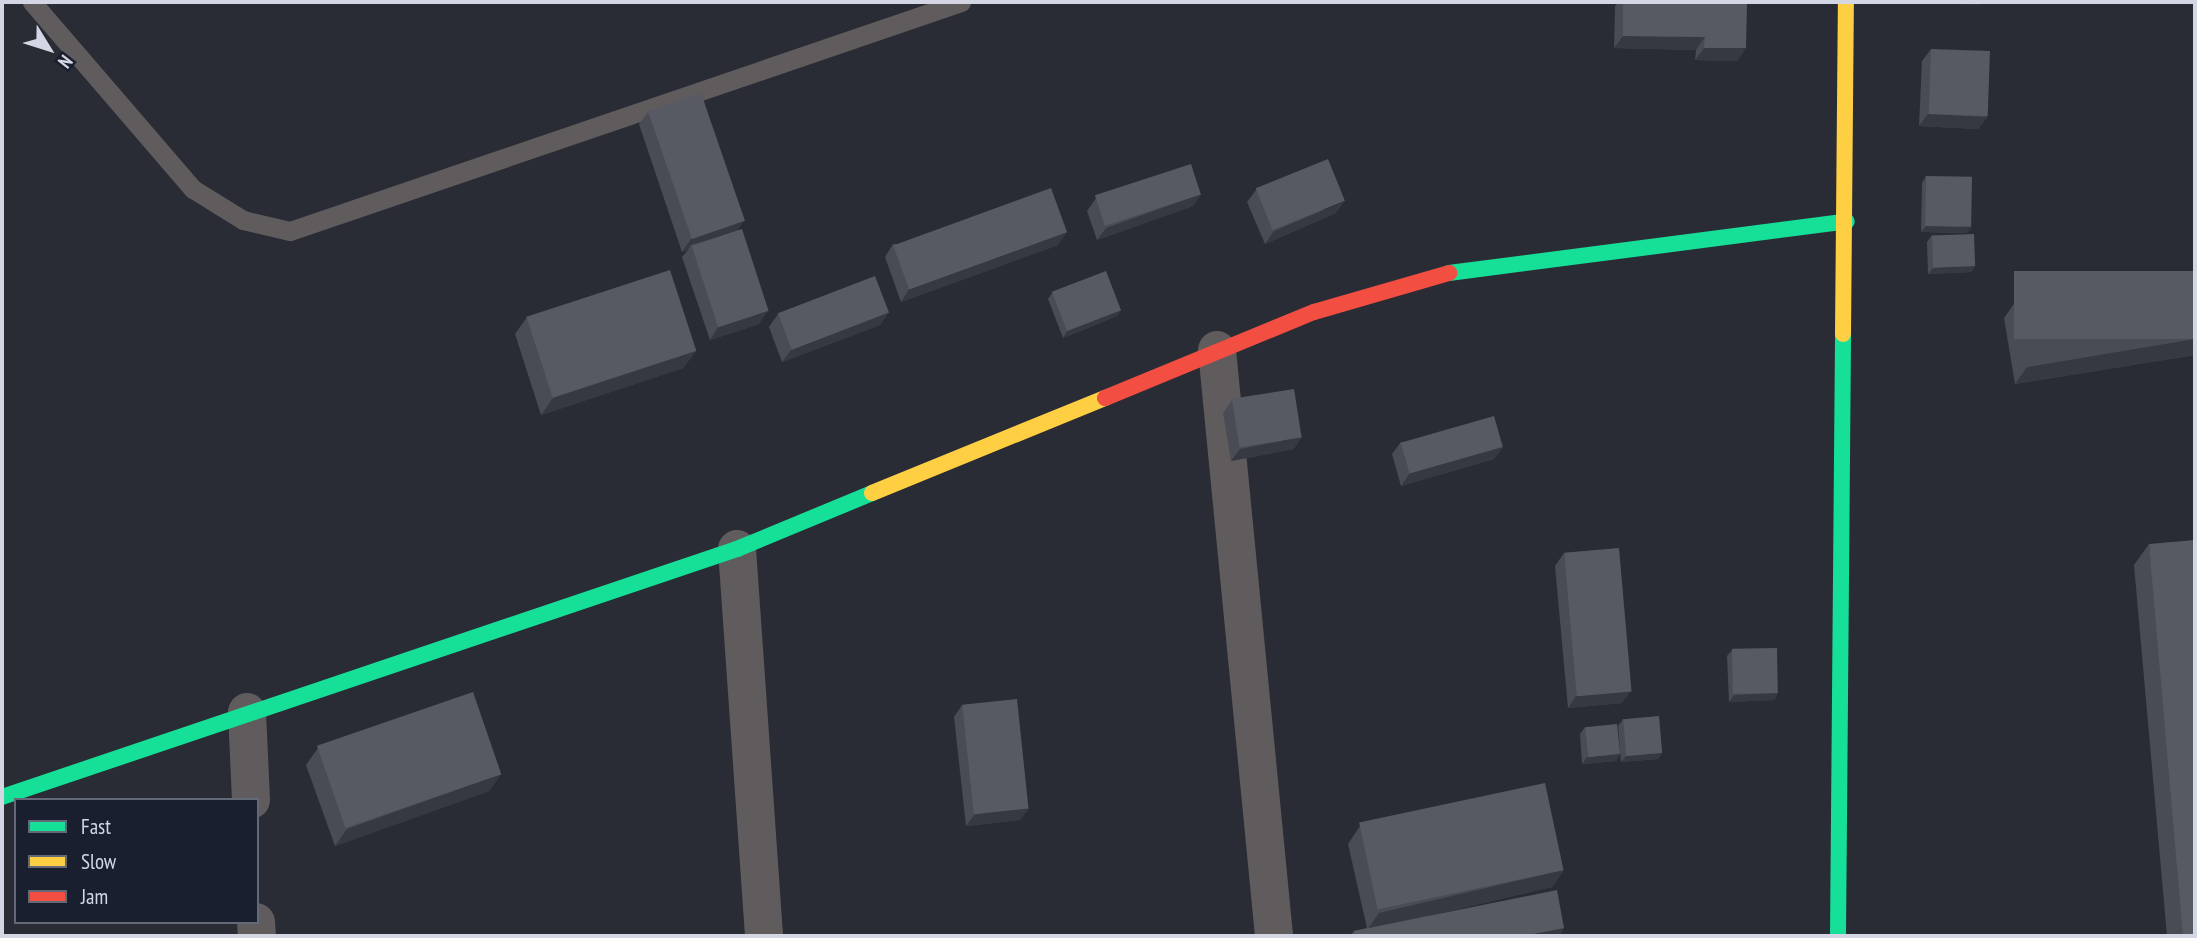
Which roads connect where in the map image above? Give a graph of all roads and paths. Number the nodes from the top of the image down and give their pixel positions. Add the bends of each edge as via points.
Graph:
1 (32, 2) edge
2 (961, 2) edge
3 (1846, 2) edge
4 (1847, 221) junction
5 (1217, 350) junction
6 (737, 549) junction
7 (247, 712) junction
8 (2, 797) edge
9 (251, 798) edge
10 (764, 936) edge
11 (1273, 936) edge
12 (1838, 936) edge

1 - 2 lane via 193,189 243,220 290,231
3 - 4 street
4 - 5 street via 1448,273 1314,312
4 - 12 street
5 - 6 street
5 - 11 street
6 - 7 street
6 - 10 street
7 - 8 street
7 - 9 street

